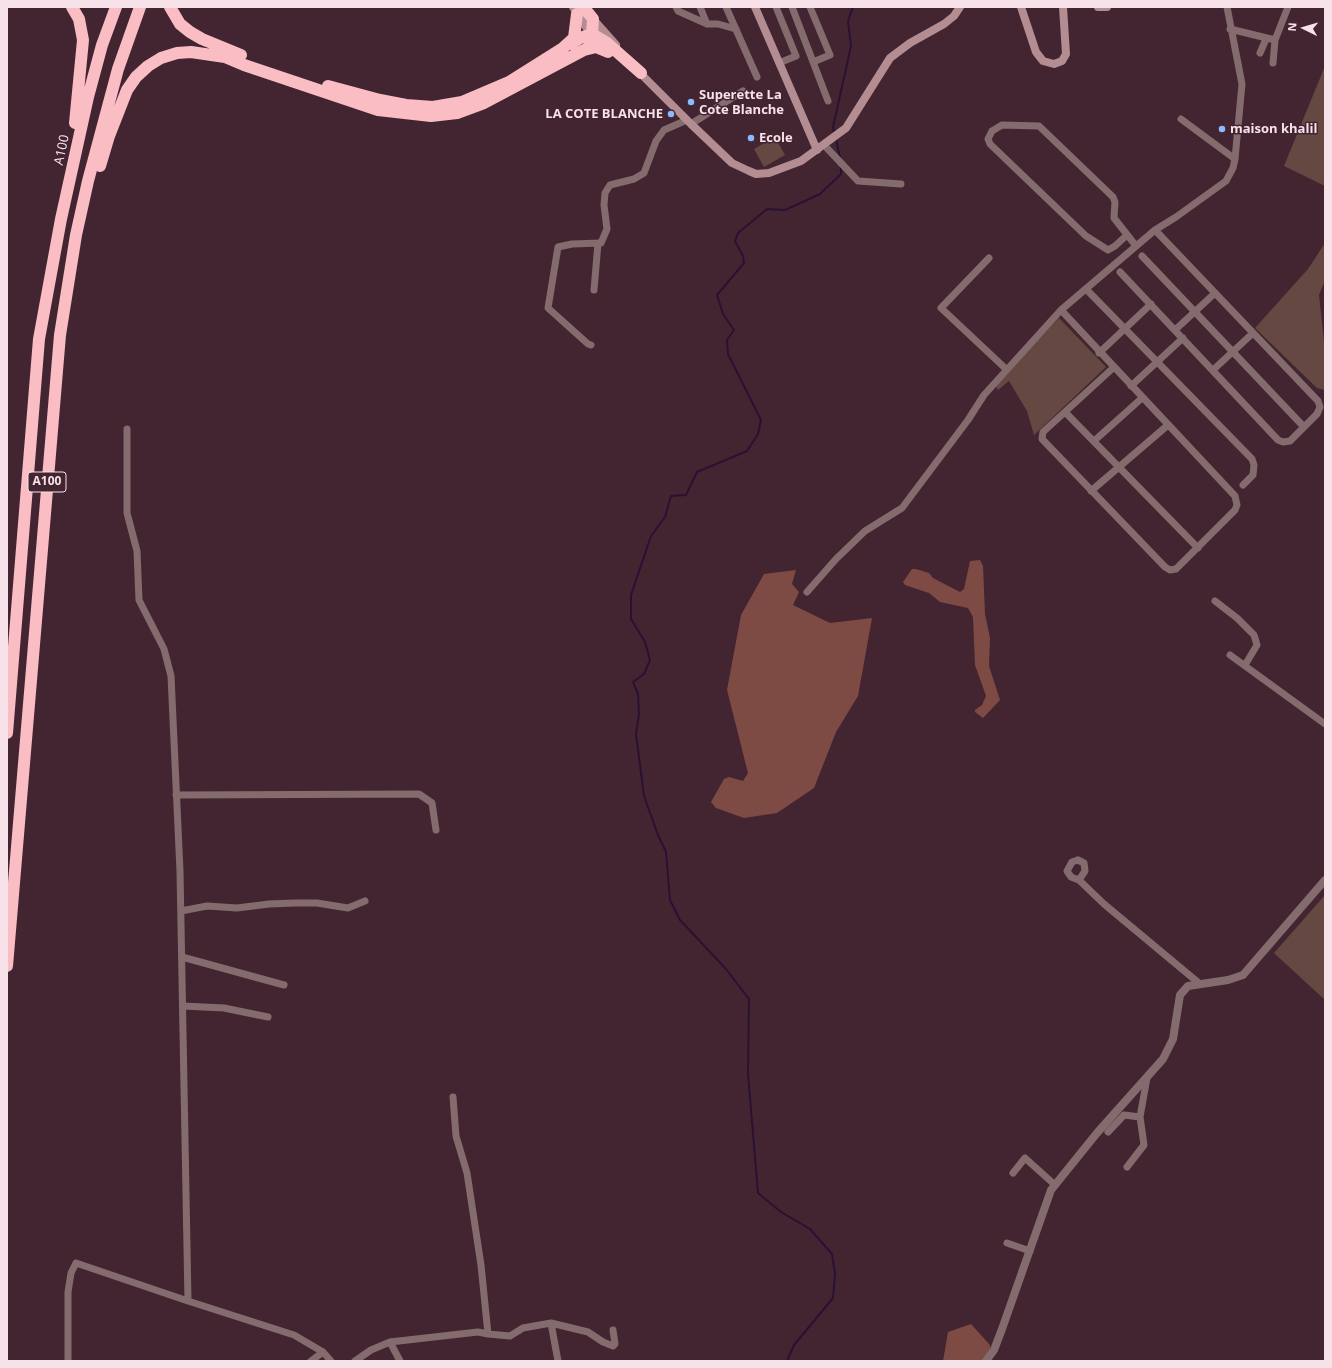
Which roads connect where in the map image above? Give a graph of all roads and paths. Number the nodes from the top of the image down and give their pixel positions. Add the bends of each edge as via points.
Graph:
1 (72, 7) edge
2 (116, 7) edge
3 (140, 7) edge
4 (170, 7) edge
5 (676, 7) edge
6 (700, 7) edge
7 (726, 7) edge
8 (755, 7) edge
9 (776, 7) edge
10 (792, 7) edge
11 (810, 7) edge
12 (960, 7) edge
13 (1021, 7) edge
14 (1063, 7) edge
15 (1098, 7) edge
16 (1108, 7) edge
17 (1227, 7) edge
18 (1288, 7) edge
19 (579, 9) edge
20 (707, 24) junction
21 (736, 29) junction
22 (1230, 29) junction
23 (592, 34) junction
24 (1266, 39) junction
25 (1275, 40) junction
26 (563, 48) junction
27 (608, 52) junction
28 (575, 54) junction
29 (1260, 54) dead end
30 (779, 62) junction
31 (813, 62) junction
32 (1273, 63) dead end
33 (641, 73) junction
34 (757, 77) dead end
35 (654, 88) junction
36 (744, 91) dead end
37 (828, 100) dead end
38 (1181, 119) dead end
39 (689, 122) junction
40 (824, 145) junction
41 (1235, 159) junction
42 (901, 184) dead end
43 (1155, 230) junction
44 (1127, 235) junction
45 (598, 243) junction
46 (1136, 246) junction
47 (1142, 256) dead end
48 (989, 258) dead end
49 (1120, 272) dead end
50 (1086, 289) junction
51 (594, 290) dead end
52 (1215, 292) junction
53 (1151, 304) junction
54 (1061, 310) junction
55 (1194, 311) junction
56 (1124, 329) junction
57 (1175, 330) junction
58 (1253, 333) junction
59 (1183, 338) junction
60 (39, 339) junction
61 (591, 345) dead end
62 (1099, 352) junction
63 (1233, 352) junction
64 (1157, 362) junction
65 (1113, 368) junction
66 (1006, 369) junction
67 (1213, 370) junction
68 (1131, 386) junction
69 (56, 387) junction
70 (1142, 398) junction
71 (1065, 412) junction
72 (1168, 425) junction
73 (1304, 427) junction
74 (127, 429) dead end
75 (1094, 441) junction
76 (1119, 467) junction
77 (1243, 485) dead end
78 (1092, 491) junction
79 (1198, 548) junction
80 (807, 592) dead end
81 (1215, 601) dead end
82 (1230, 655) dead end
83 (1245, 665) junction
84 (1325, 724) edge
85 (7, 733) edge
86 (176, 795) junction
87 (436, 830) dead end
88 (1079, 880) dead end
89 (1325, 880) edge
90 (365, 901) dead end
91 (181, 911) junction
92 (182, 957) junction
93 (7, 966) edge
94 (1200, 984) junction
95 (284, 985) dead end
96 (182, 1006) junction
97 (268, 1017) dead end
98 (1147, 1078) junction
99 (453, 1097) dead end
100 (1140, 1117) junction
101 (1108, 1132) dead end
102 (1127, 1167) dead end
103 (1013, 1172) dead end
104 (1055, 1185) junction
105 (1006, 1243) dead end
106 (1030, 1251) junction
107 (188, 1301) junction
108 (551, 1323) junction
109 (613, 1330) dead end
110 (488, 1334) junction
111 (390, 1342) junction
112 (323, 1352) junction
113 (68, 1361) edge
114 (311, 1361) edge
115 (331, 1361) edge
116 (355, 1361) edge
117 (400, 1361) edge
118 (558, 1361) edge
119 (986, 1361) edge

1 - 60 highway via 82,28 82,64 74,137 57,220
2 - 60 highway, A100 / A100 via 102,45 84,112
3 - 69 highway, A100 via 118,69 85,195 67,286
4 - 26 highway via 180,24 190,32 259,63 380,100 406,105 448,105 475,98 509,82
5 - 20 street via 678,11
6 - 20 street
7 - 21 street
8 - 30 main road
9 - 30 street via 796,56
10 - 31 street
11 - 31 street via 830,55
12 - 40 main road via 944,24 910,43 890,58 846,128
13 - 14 main road via 1036,52 1043,61 1054,64 1062,61 1066,54
15 - 16 main road
17 - 22 street
18 - 25 street
19 - 23 highway via 593,19
19 - 26 highway via 574,38
19 - 33 main road
20 - 21 street
21 - 34 street
22 - 24 street
22 - 41 street via 1242,84
23 - 26 highway
23 - 27 main road
23 - 28 highway
23 - 33 highway via 607,43
24 - 25 street
24 - 29 street
25 - 32 street
27 - 28 highway via 596,47
27 - 35 main road
28 - 69 highway via 484,103 457,113 431,116 378,110 225,57 191,52 177,53 148,66 127,90 98,172 80,249
30 - 40 main road
31 - 37 street
33 - 35 main road
35 - 39 main road
36 - 39 street
38 - 41 street
39 - 40 main road via 732,163 756,174 801,161
39 - 45 street via 664,130 656,141 644,173 634,179 610,184 605,193 604,206 607,229 601,243
40 - 42 street via 858,181
41 - 43 street via 1226,181
43 - 46 street
43 - 52 street
44 - 44 street via 1114,218 1116,202 1113,197 1039,126 1002,125 992,131 988,139 990,144 1086,236 1108,250
44 - 46 street
45 - 51 street
45 - 61 street via 558,247 548,308
46 - 50 street
47 - 55 street
48 - 66 street via 941,308
49 - 53 street
50 - 54 street
50 - 56 street
52 - 55 street
52 - 58 street
53 - 56 street
53 - 57 street
54 - 62 street
54 - 66 street
55 - 57 street
55 - 63 street
56 - 62 street
56 - 64 street
57 - 59 street
58 - 63 street
58 - 73 street via 1318,401 1318,412
59 - 64 street
59 - 67 street
60 - 85 highway, A100 / A100
62 - 65 street
63 - 67 street
63 - 73 street
64 - 68 street
64 - 77 street via 1252,459 1253,475
65 - 68 street
65 - 71 street
66 - 80 street via 984,395 902,508 865,531
67 - 73 street via 1280,441 1290,441
68 - 70 street
69 - 93 highway, A100
70 - 72 street
70 - 75 street
71 - 75 street
71 - 78 street via 1043,432 1042,439
72 - 76 street
72 - 79 street via 1236,498 1235,510
74 - 86 street via 127,513 137,551 139,600 164,649 170,676
75 - 76 street
76 - 78 street
76 - 79 street
78 - 79 street via 1168,569 1179,568
81 - 83 street via 1254,635 1258,646
82 - 83 street
83 - 84 street
86 - 87 street via 419,794 432,803
86 - 91 street
88 - 94 street
89 - 94 street via 1243,974 1228,980
90 - 91 street via 348,908 317,903 295,903 237,908 207,906
91 - 92 street
92 - 95 street
92 - 96 street
94 - 98 street via 1188,986 1180,995 1173,1039 1163,1059
96 - 97 street via 224,1008
96 - 107 street
98 - 100 street
98 - 104 street via 1097,1133
99 - 110 street via 456,1136 467,1173 481,1265
100 - 101 street via 1124,1115
100 - 102 street via 1144,1145
103 - 104 street via 1025,1158
104 - 106 street
105 - 106 street
106 - 119 street via 994,1350
107 - 112 street via 294,1335
107 - 113 street via 76,1263 71,1273 68,1292
108 - 109 street via 588,1332 610,1346 615,1344
108 - 110 street via 523,1328 510,1336
108 - 118 street
110 - 111 street via 478,1332
111 - 116 street via 371,1350
111 - 117 street
112 - 114 street
112 - 115 street

